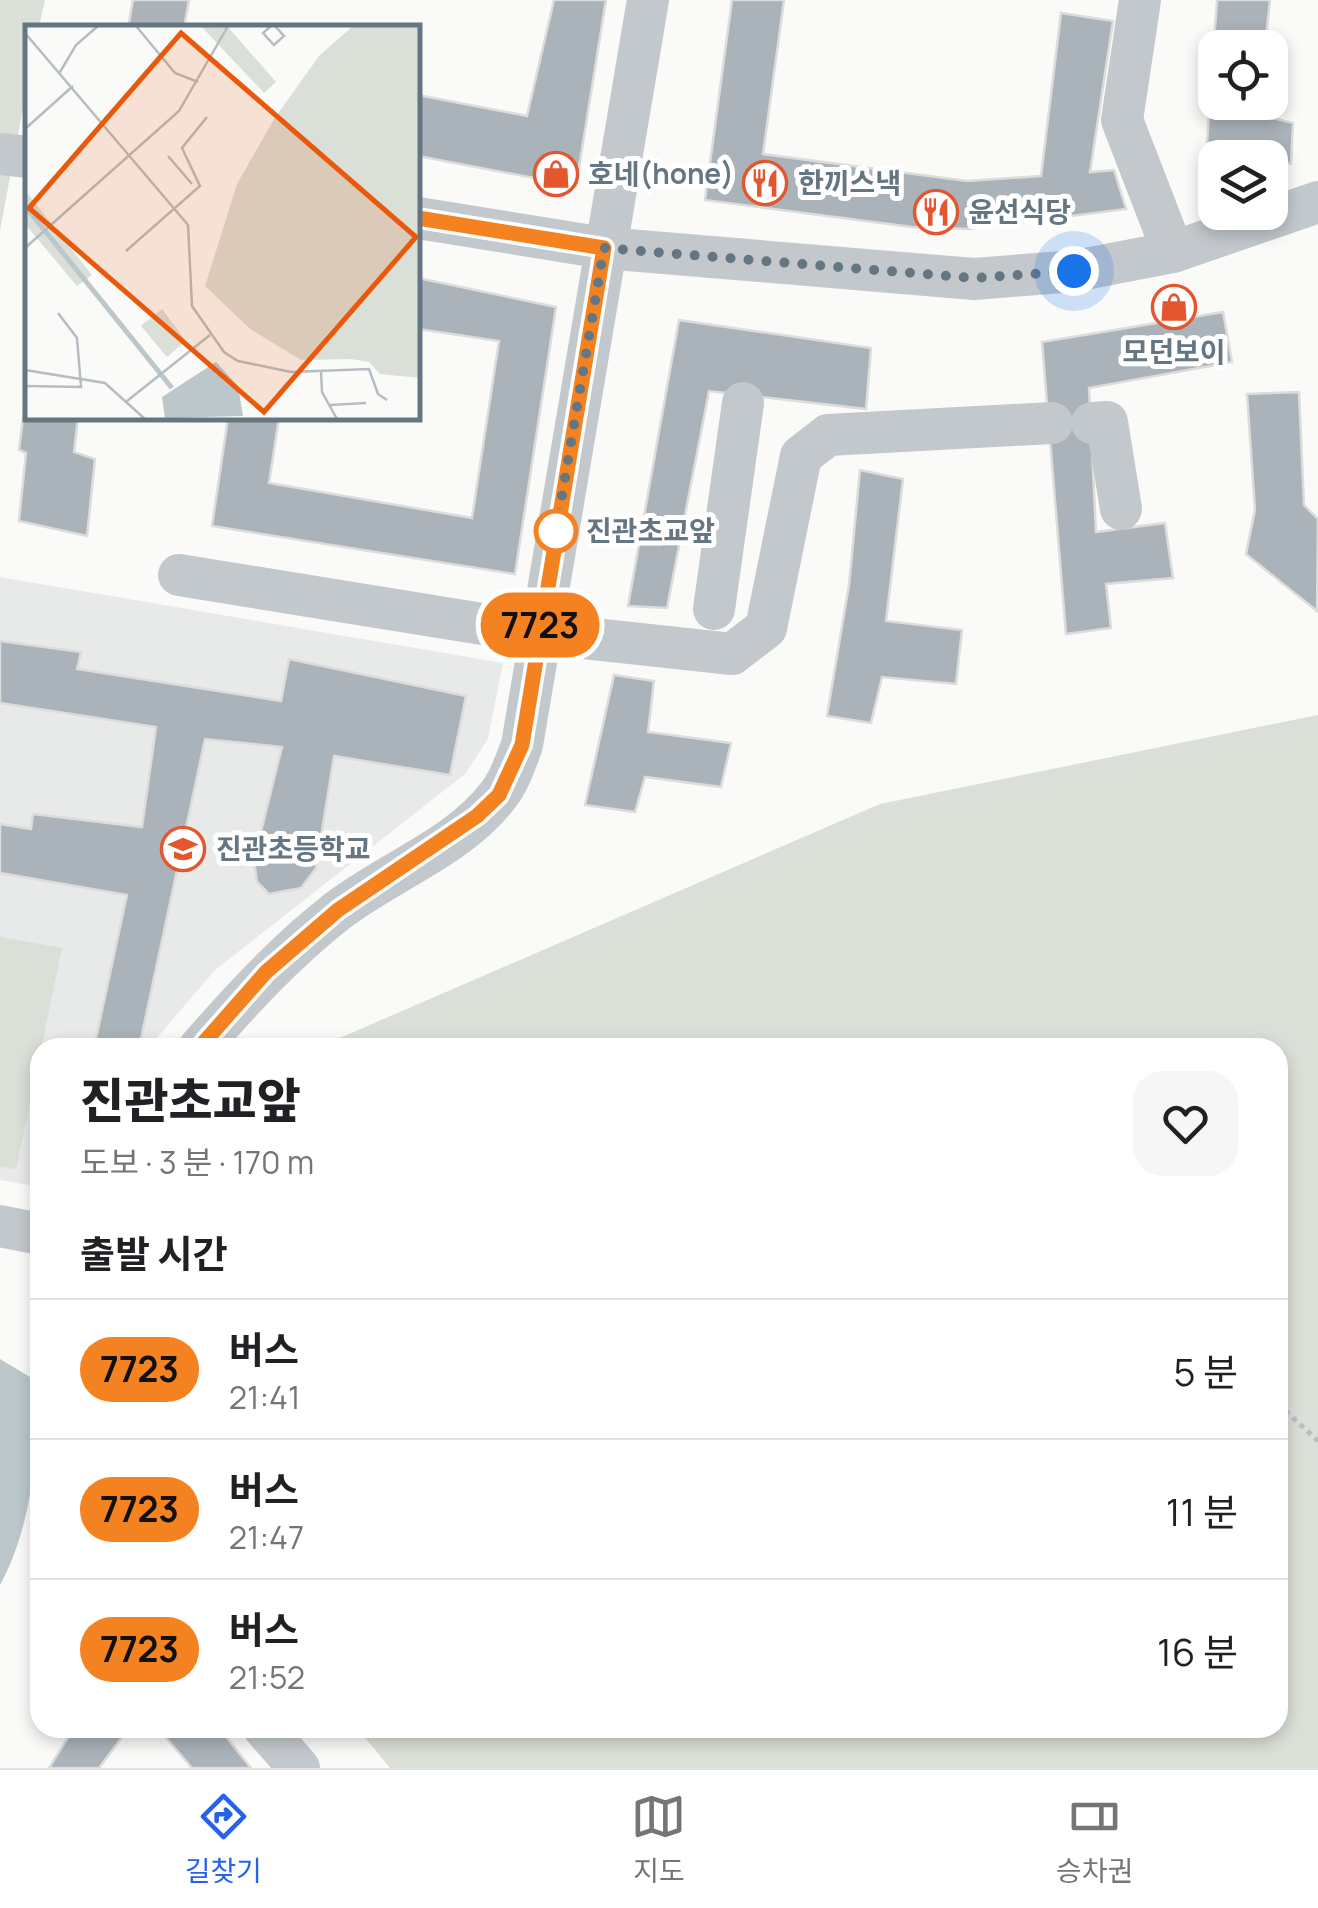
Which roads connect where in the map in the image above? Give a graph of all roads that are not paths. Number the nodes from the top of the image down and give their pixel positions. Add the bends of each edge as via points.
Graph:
1 (648, 0) edge
2 (1140, 0) edge
3 (0, 154) edge
4 (25, 157) edge
5 (1318, 202) edge
6 (420, 218) edge
7 (604, 248) junction
8 (1173, 252) junction
9 (744, 403) dead end
10 (1122, 509) dead end
11 (730, 510) junction
12 (788, 517) junction
13 (179, 576) dead end
14 (714, 609) dead end
15 (538, 633) junction
16 (207, 1038) edge
17 (0, 1226) edge
18 (30, 1232) edge
19 (273, 1738) edge
20 (299, 1768) edge

1 - 7 street
2 - 8 street via 1122,120
3 - 4 street
5 - 8 street
6 - 7 street
7 - 8 street via 974,278 1074,271
7 - 15 street
9 - 11 street
10 - 12 street via 1107,422 828,435 800,456
11 - 12 street
11 - 14 street
12 - 15 street via 766,628 732,654
13 - 15 street
15 - 16 street via 522,745 499,795 448,838 338,910 266,972
17 - 18 street
19 - 20 street

